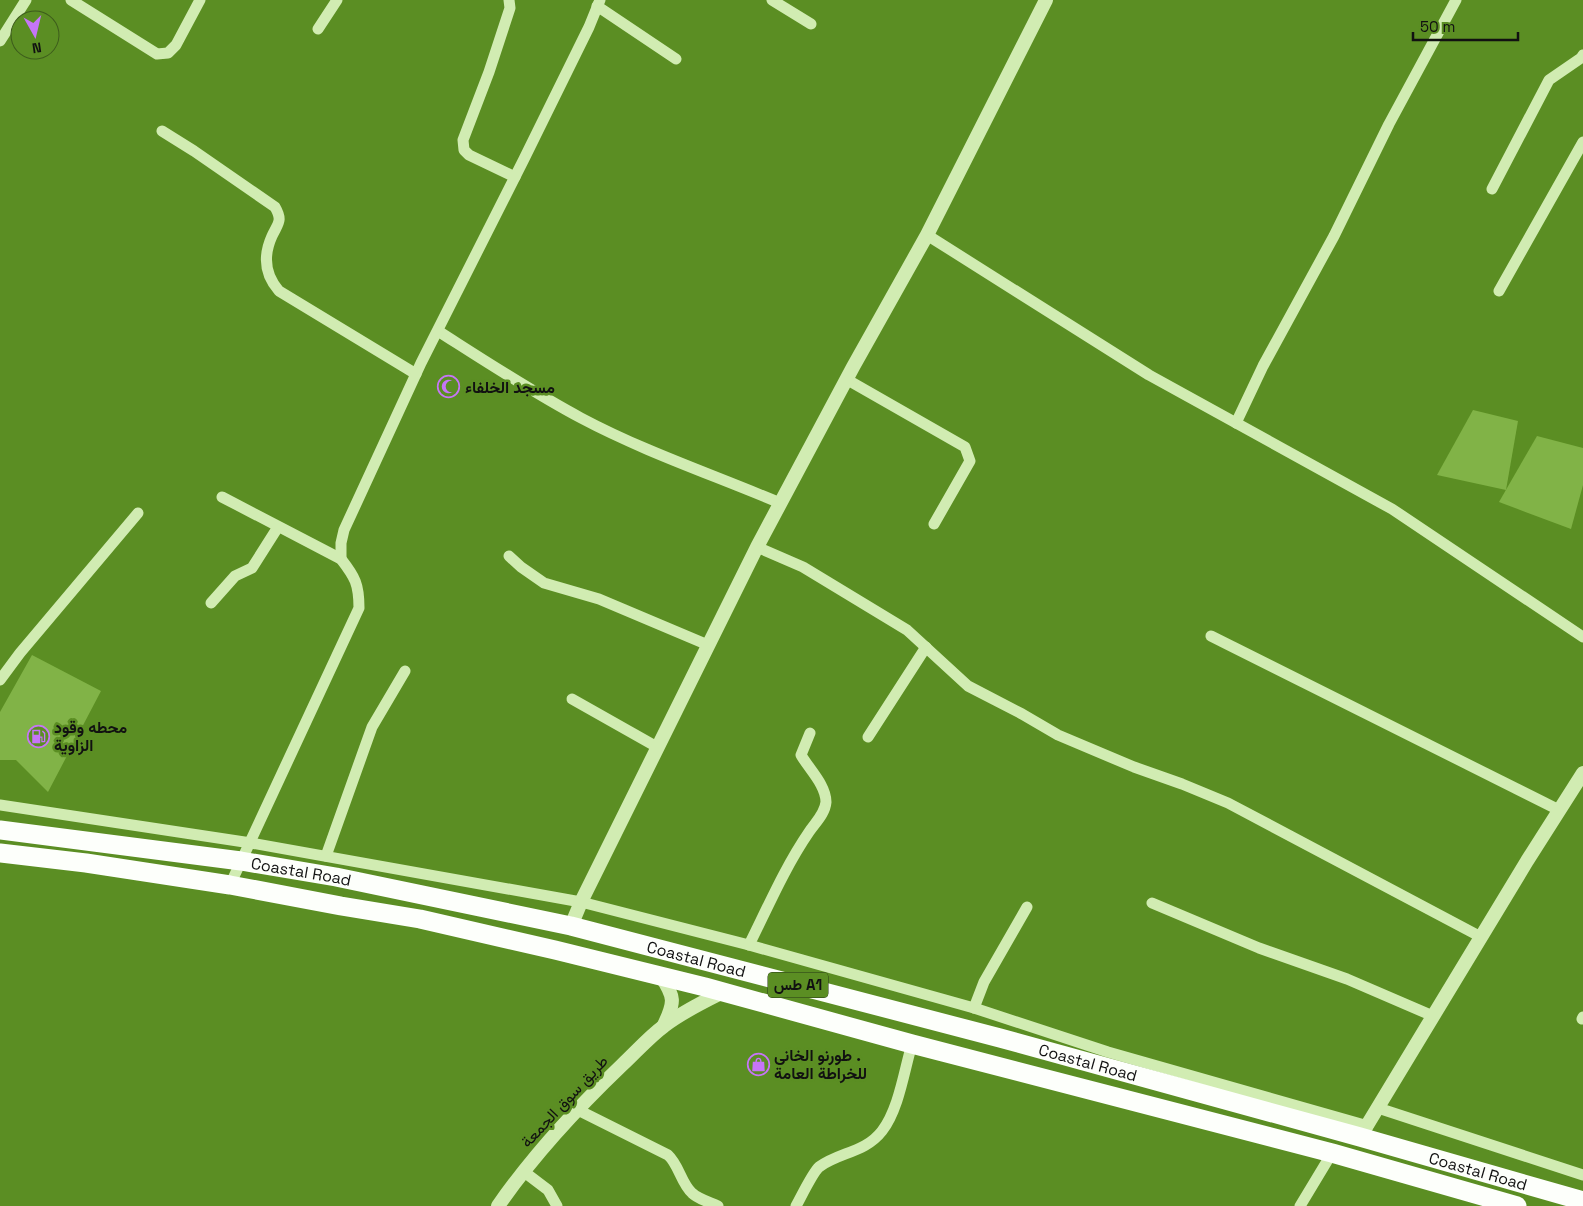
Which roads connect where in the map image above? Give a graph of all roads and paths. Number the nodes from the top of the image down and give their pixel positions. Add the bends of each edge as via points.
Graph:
1 (26, 0) edge
2 (72, 0) edge
3 (200, 0) edge
4 (337, 0) edge
5 (509, 0) edge
6 (772, 0) edge
7 (1046, 0) edge
8 (1456, 0) edge
9 (598, 3) edge
10 (811, 24) dead end
11 (318, 29) dead end
12 (0, 42) edge
13 (1583, 55) edge
14 (676, 58) dead end
15 (162, 131) dead end
16 (1583, 142) edge
17 (515, 177) junction
18 (1492, 189) dead end
19 (927, 234) junction
20 (1499, 291) dead end
21 (438, 332) junction
22 (416, 374) junction
23 (846, 379) junction
24 (1236, 423) junction
25 (222, 498) dead end
26 (780, 503) junction
27 (138, 513) dead end
28 (934, 524) dead end
29 (278, 527) junction
30 (757, 546) junction
31 (509, 556) dead end
32 (340, 559) junction
33 (211, 603) dead end
34 (1211, 636) dead end
35 (1583, 637) edge
36 (708, 645) junction
37 (926, 647) junction
38 (405, 671) dead end
39 (0, 680) edge
40 (572, 699) dead end
41 (810, 733) dead end
42 (868, 737) dead end
43 (657, 747) junction
44 (1583, 773) edge
45 (0, 805) edge
46 (1558, 810) junction
47 (0, 830) edge
48 (251, 843) junction
49 (0, 853) edge
50 (326, 856) junction
51 (241, 861) junction
52 (230, 885) junction
53 (581, 902) junction
54 (1152, 903) dead end
55 (1027, 907) dead end
56 (571, 926) junction
57 (1481, 937) junction
58 (749, 945) junction
59 (661, 976) junction
60 (723, 992) junction
61 (974, 1008) junction
62 (1433, 1016) junction
63 (663, 1026) junction
64 (912, 1044) junction
65 (1120, 1071) junction
66 (1113, 1096) junction
67 (1378, 1108) junction
68 (576, 1109) junction
69 (1364, 1132) junction
70 (1332, 1153) junction
71 (523, 1171) junction
72 (1583, 1175) edge
73 (1583, 1201) edge
74 (498, 1206) edge
75 (558, 1206) edge
76 (718, 1206) edge
77 (796, 1206) edge
78 (1300, 1206) edge
79 (1517, 1206) edge

1 - 12 street
2 - 3 street via 157,54 168,53 176,44
4 - 11 street
5 - 17 street via 510,8 489,72 463,140 464,150 469,155
6 - 10 street
7 - 19 street
8 - 24 street
9 - 14 street
9 - 17 street
13 - 18 street via 1549,80
15 - 22 street via 275,207 280,215 279,224 266,255 268,273 279,291
16 - 20 street
17 - 21 street
19 - 23 street
19 - 24 street via 1149,375
21 - 22 street
21 - 26 street via 581,419
22 - 32 street via 344,530
23 - 26 street
23 - 28 street via 966,447 970,461
24 - 35 street via 1392,509
25 - 29 street
26 - 30 street
27 - 39 street
29 - 32 street
29 - 33 street via 252,568 235,576
30 - 36 street
30 - 37 street via 803,567 907,630
31 - 36 street via 544,583 599,599
32 - 48 street via 353,574 359,591 359,608
34 - 46 street
36 - 43 street
37 - 42 street
37 - 57 street via 974,689 1058,735 1228,803
38 - 50 street via 372,727
40 - 43 street
41 - 58 street via 801,755 823,791 825,809 779,883
43 - 53 street
44 - 46 street
45 - 48 street
46 - 57 street
47 - 51 highway, Coastal Road / طس A1
48 - 50 street
48 - 51 street
49 - 52 highway, Coastal Road / طس A1
50 - 53 street
51 - 52 street
51 - 56 highway, Coastal Road / طس A1 via 336,877
52 - 59 highway, Coastal Road / طس A1 via 420,919
53 - 56 street
53 - 58 street
54 - 62 street
55 - 61 street via 984,982
56 - 65 highway, Coastal Road / طس A1
57 - 62 street
58 - 61 street
59 - 60 highway, Coastal Road / طس A1
59 - 63 street, طريق سوق الجمعة via 671,992 672,1008
60 - 63 street, طريق سوق الجمعة
60 - 64 highway, Coastal Road / طس A1
61 - 69 street
62 - 67 street
63 - 68 street, طريق سوق الجمعة
64 - 66 highway, Coastal Road / طس A1
64 - 77 street via 895,1106 882,1130 856,1151 818,1168
65 - 66 highway
65 - 69 highway, Coastal Road / طس A1
66 - 70 highway, Coastal Road / طس A1
67 - 69 street
67 - 72 street
68 - 71 street, طريق سوق الجمعة
68 - 76 street via 668,1155 689,1190
69 - 73 highway, Coastal Road / طس A1
70 - 78 street
70 - 79 highway, Coastal Road / طس A1
71 - 74 street, طريق سوق الجمعة
71 - 75 street via 548,1190

